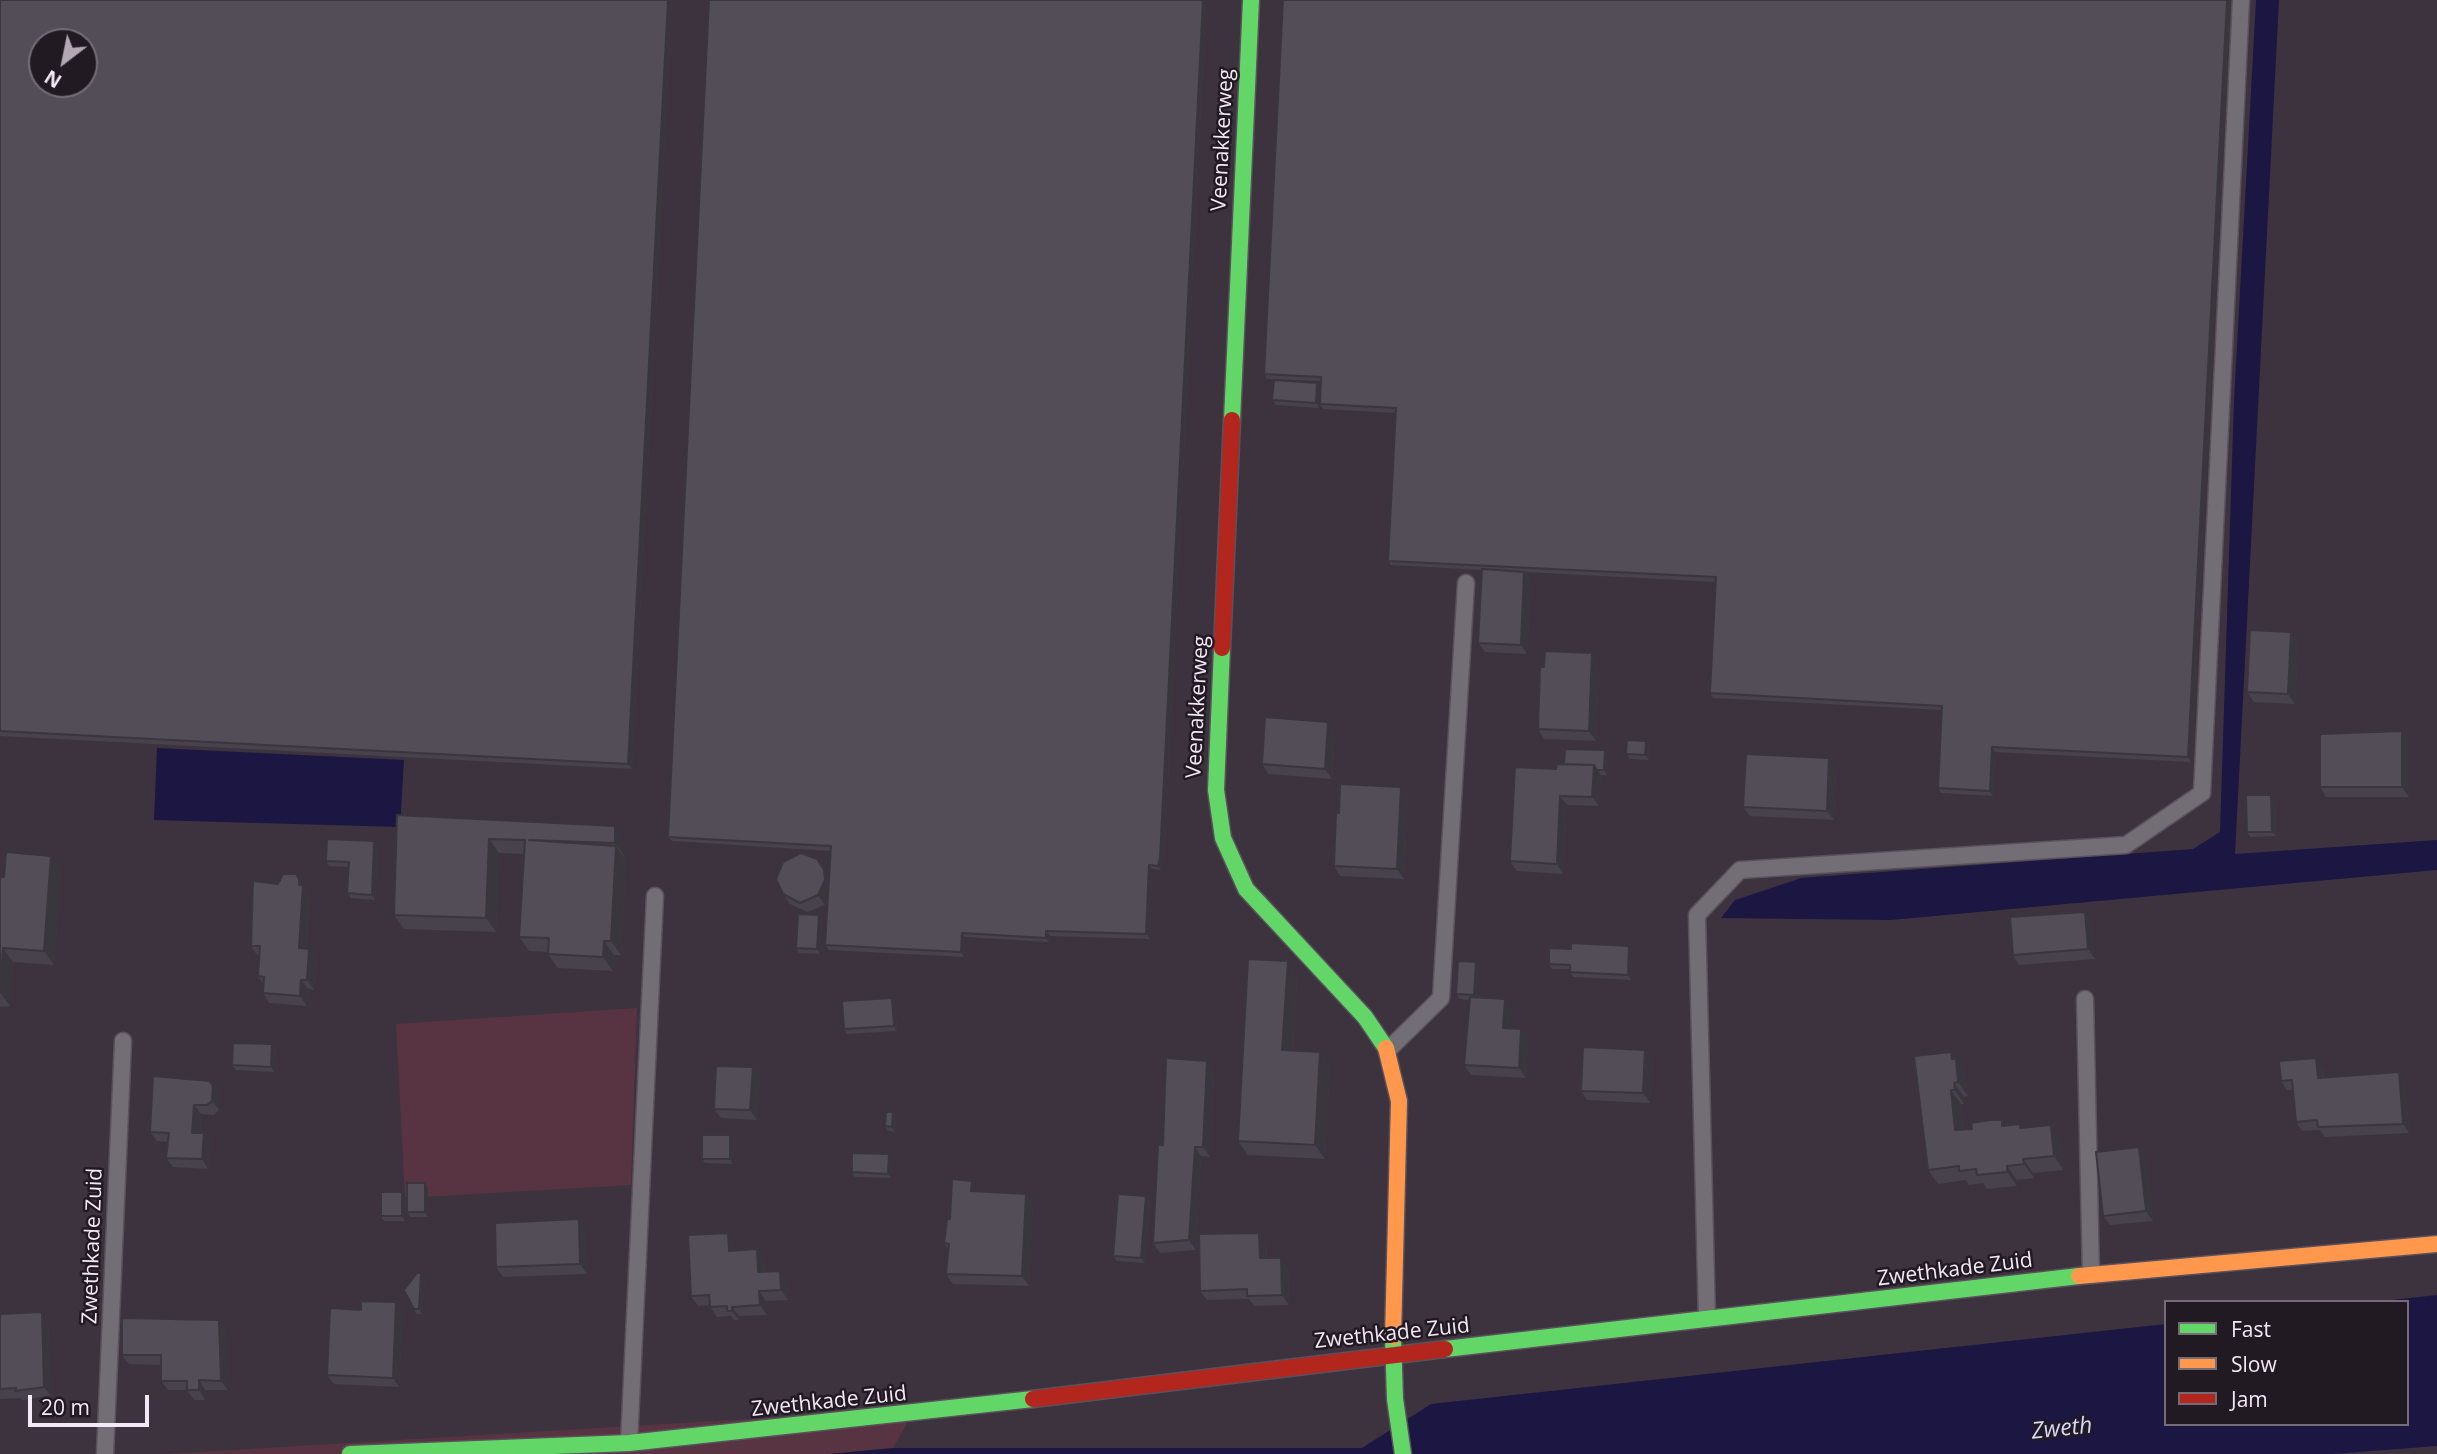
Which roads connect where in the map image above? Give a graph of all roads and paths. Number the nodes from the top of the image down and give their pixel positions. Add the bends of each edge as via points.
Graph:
1 (1251, 0) edge
2 (2241, 0) edge
3 (1466, 583) dead end
4 (655, 896) dead end
5 (2085, 999) dead end
6 (123, 1041) dead end
7 (1388, 1050) junction
8 (2437, 1244) edge
9 (2091, 1275) junction
10 (1707, 1319) junction
11 (1393, 1355) junction
12 (629, 1443) junction
13 (105, 1454) edge
14 (350, 1454) edge
15 (1403, 1454) edge

1 - 7 street, Veenakkerweg via 1216,789 1220,828 1246,889 1364,1017
2 - 10 lane via 2202,793 2126,845 1740,870 1697,915
3 - 7 lane via 1441,998
4 - 12 lane
5 - 9 lane
6 - 13 lane, Zwethkade Zuid
7 - 11 street, Veenakkerweg via 1399,1101
8 - 9 street, Zwethkade Zuid
9 - 10 street, Zwethkade Zuid
10 - 11 street, Zwethkade Zuid
11 - 12 street, Zwethkade Zuid via 924,1413
11 - 15 street, Veenakkerweg
12 - 14 street, Zwethkade Zuid

